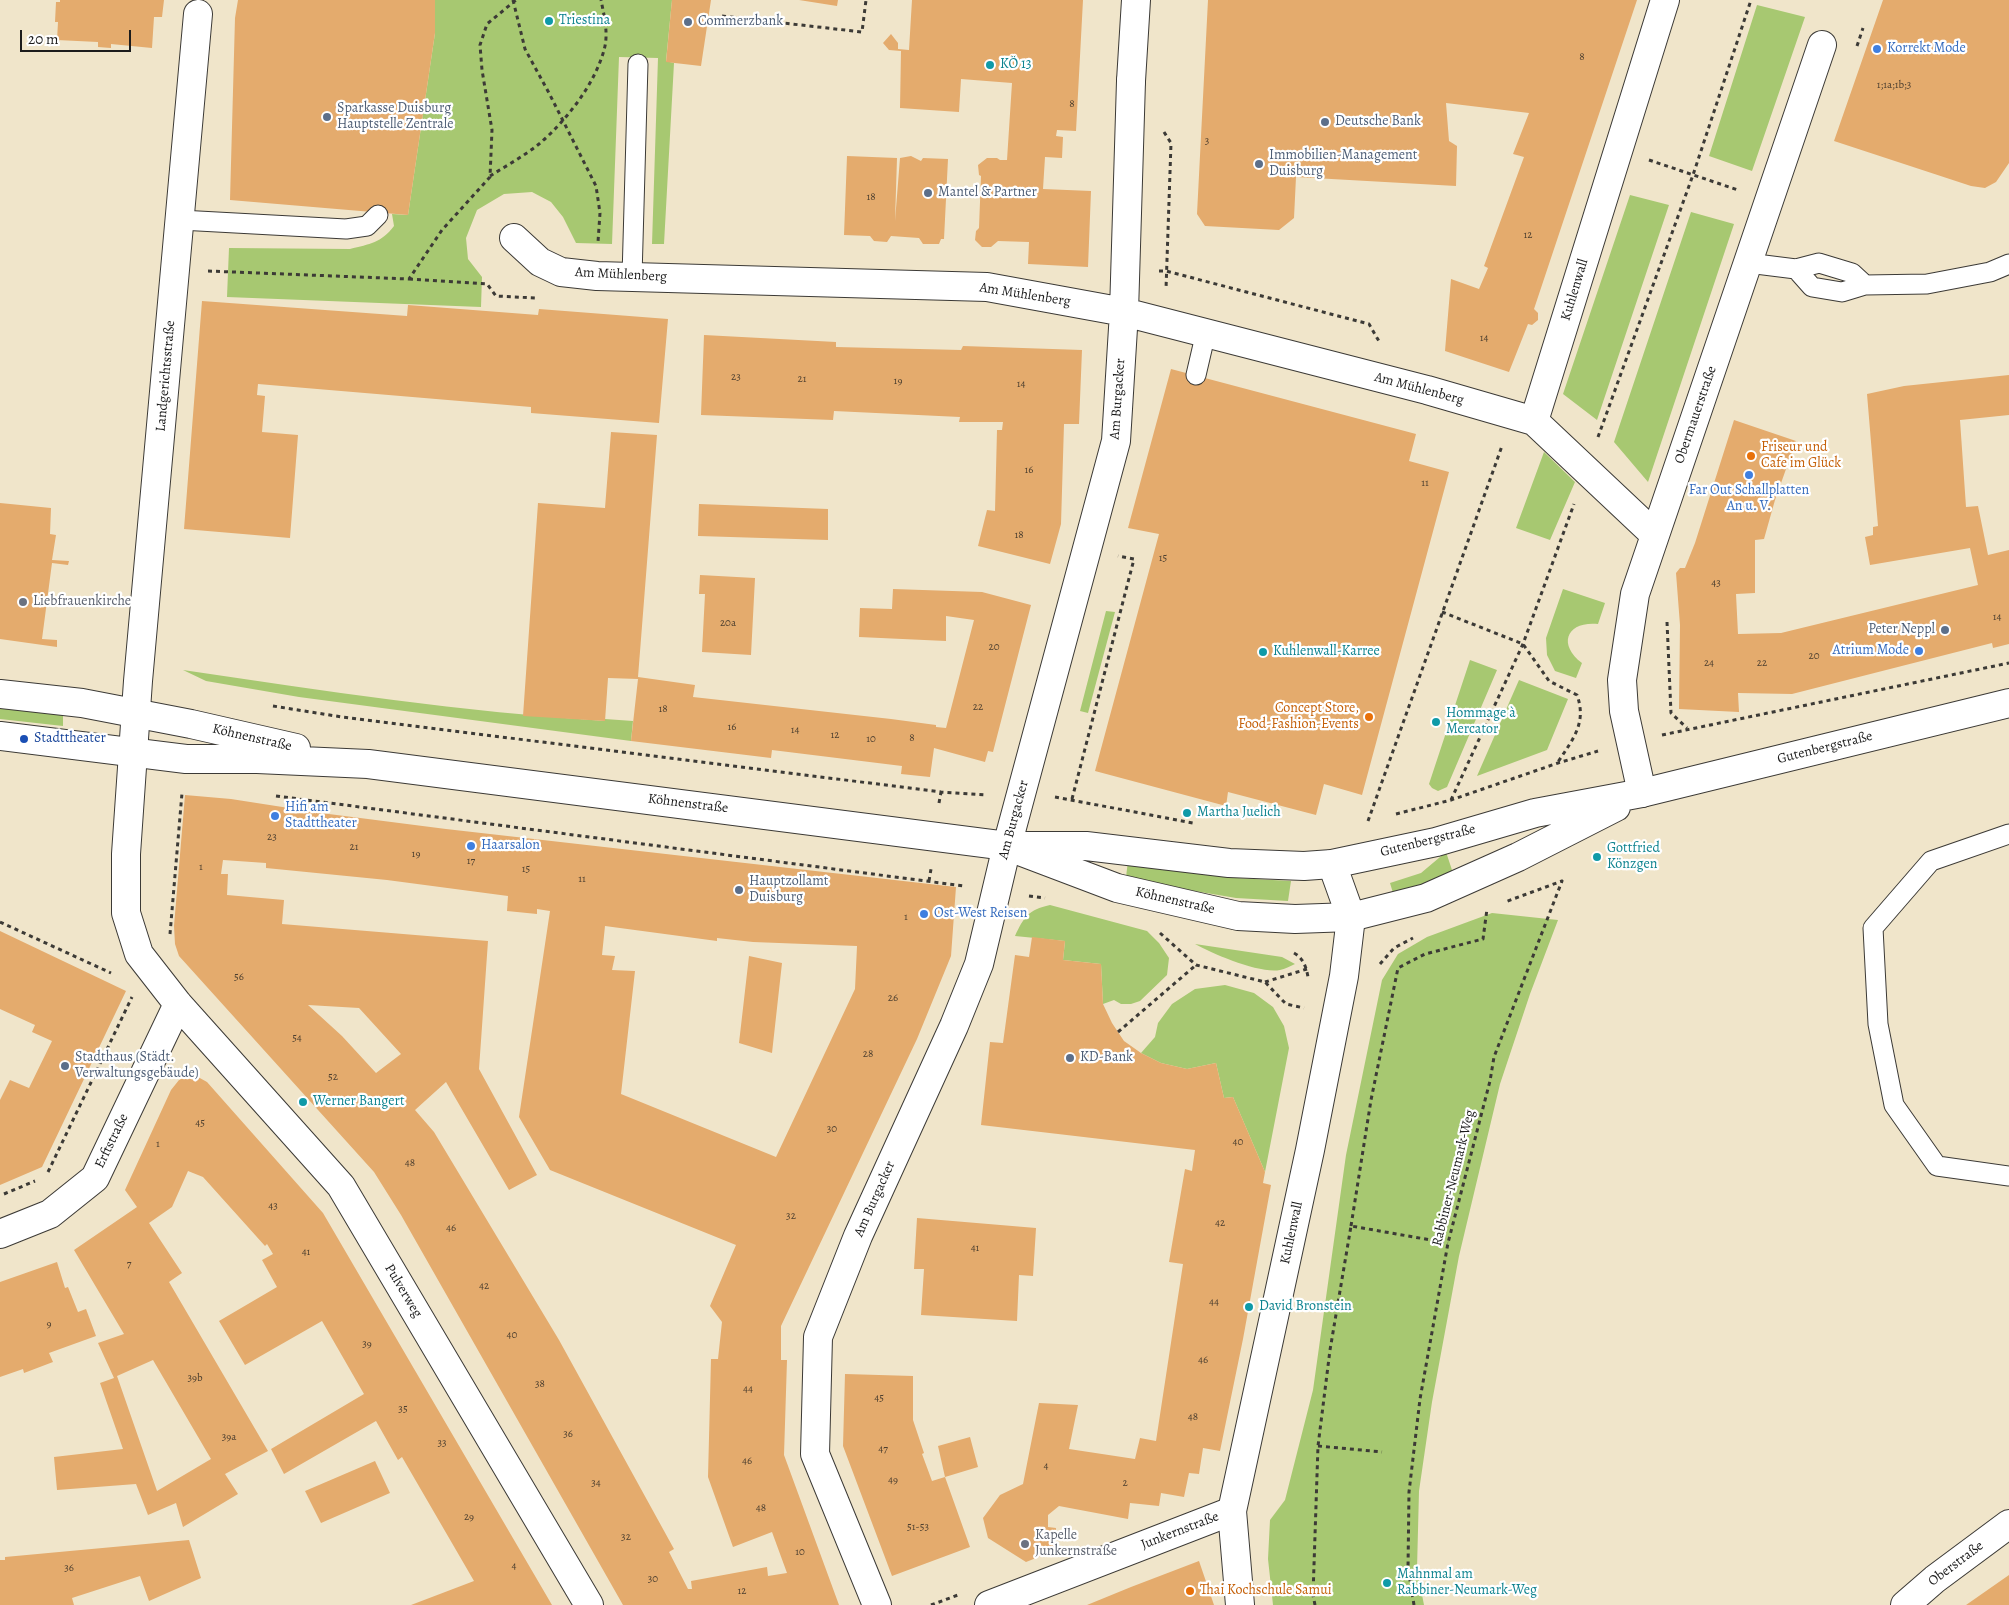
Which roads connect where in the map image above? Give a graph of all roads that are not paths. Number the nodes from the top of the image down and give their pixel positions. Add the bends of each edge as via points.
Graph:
1 (1136, 0) edge
2 (1666, 0) edge
3 (199, 7) edge
4 (1822, 45) dead end
5 (638, 64) dead end
6 (378, 215) dead end
7 (180, 220) junction
8 (514, 238) dead end
9 (1748, 263) junction
10 (2009, 264) edge
11 (632, 277) junction
12 (1124, 312) junction
13 (1206, 332) junction
14 (1196, 375) dead end
15 (1534, 421) junction
16 (1655, 535) junction
17 (0, 694) edge
18 (2009, 703) edge
19 (136, 712) junction
20 (0, 736) edge
21 (134, 751) junction
22 (368, 764) junction
23 (1642, 793) junction
24 (2009, 834) edge
25 (1007, 846) junction
26 (1332, 864) junction
27 (1351, 917) junction
28 (178, 1004) junction
29 (2009, 1176) edge
30 (0, 1234) edge
31 (1232, 1511) junction
32 (2009, 1524) edge
33 (589, 1605) edge
34 (877, 1605) edge
35 (988, 1605) edge
36 (1240, 1605) edge
37 (1905, 1605) edge

1 - 12 street, Am Burgacker
2 - 15 street, Kuhlenwall
3 - 7 street, Landgerichtsstraße
4 - 9 street, Obermauerstraße
5 - 11 lane
6 - 7 lane via 367,226 346,229
7 - 19 street, Landgerichtsstraße
8 - 11 street, Am Mühlenberg via 540,262 561,272
9 - 10 lane via 1796,269 1819,263 1852,273 1865,285 1927,284 1990,272
9 - 16 street, Obermauerstraße
11 - 12 street, Am Mühlenberg via 988,287
12 - 13 street, Am Mühlenberg
12 - 25 street, Am Burgacker via 1116,441
13 - 14 lane
13 - 15 street, Am Mühlenberg
15 - 16 street
16 - 23 street, Obermauerstraße via 1635,594 1622,680 1624,711
17 - 19 street, Köhnenstraße via 82,702
18 - 23 street, Gutenbergstraße
19 - 21 street, Landgerichtsstraße
19 - 22 street, Köhnenstraße
20 - 21 street, Köhnenstraße
21 - 22 street, Köhnenstraße via 186,759
21 - 28 street, Pulverweg via 126,854 126,913 139,954
22 - 25 street, Köhnenstraße
23 - 26 street, Gutenbergstraße via 1535,813 1436,842
23 - 27 street, Gutenbergstraße via 1518,857 1426,898
24 - 29 lane via 1931,861 1873,928 1878,1024 1894,1105 1937,1166
25 - 26 street, Köhnenstraße via 1086,846 1230,863
25 - 27 street, Köhnenstraße via 1117,888 1238,916 1294,920
25 - 34 street, Am Burgacker via 979,964 858,1236 818,1337 815,1454
26 - 27 street, Kuhlenwall
27 - 31 street, Kuhlenwall via 1344,976 1310,1150
28 - 30 street, Erftstraße via 95,1178 50,1214
28 - 33 street, Pulverweg via 341,1186
31 - 35 street, Junkernstraße
31 - 36 street, Kuhlenwall
32 - 37 street, Oberstraße

